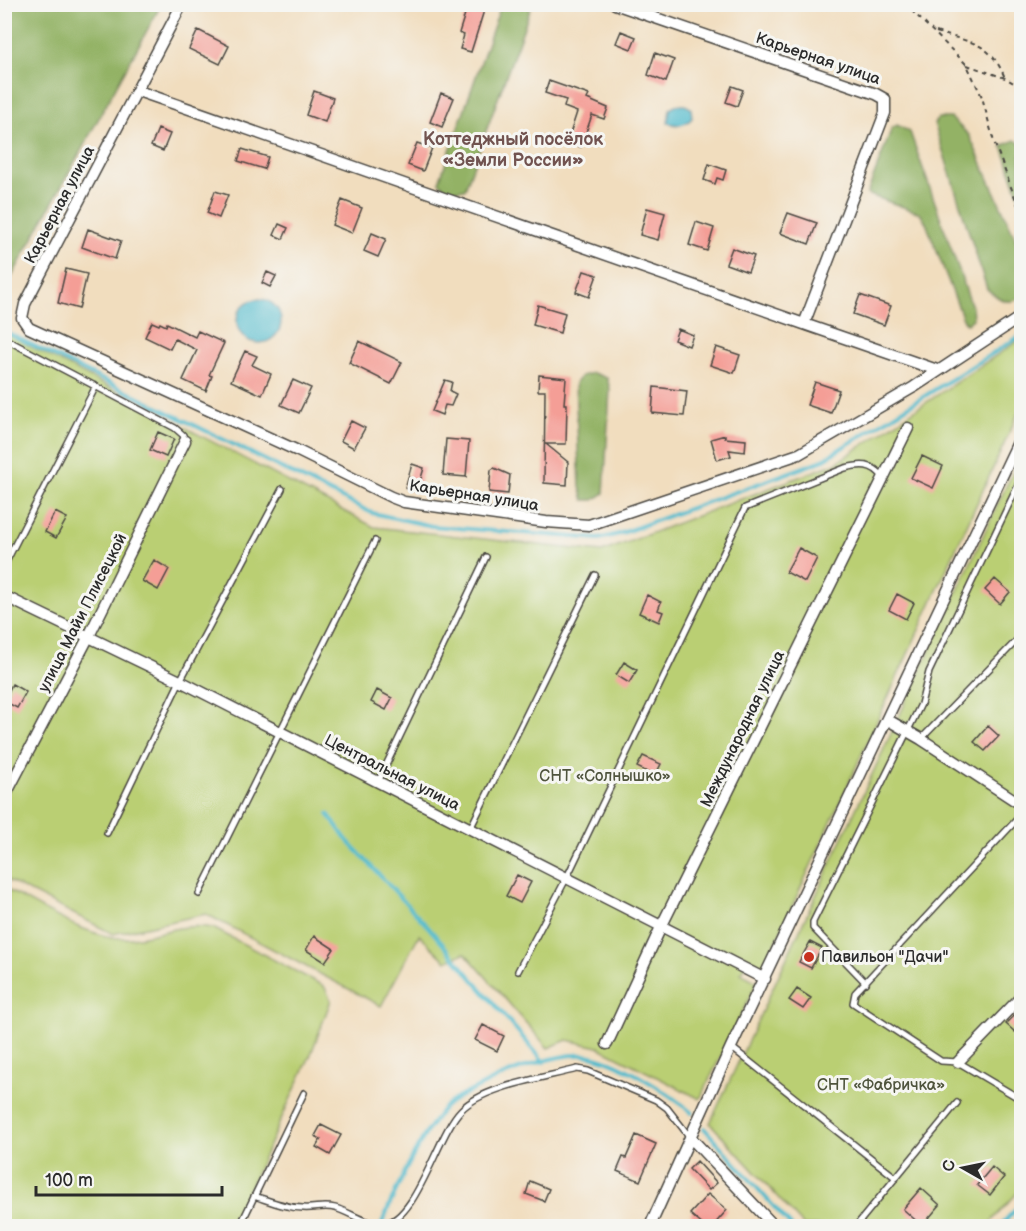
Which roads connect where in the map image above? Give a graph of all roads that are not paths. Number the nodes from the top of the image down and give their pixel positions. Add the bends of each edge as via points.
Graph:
1 (182, 4) edge
2 (615, 4) edge
3 (138, 91) junction
4 (1022, 316) edge
5 (804, 324) junction
6 (4, 342) edge
7 (937, 370) junction
8 (96, 386) junction
9 (908, 428) dead end
10 (1022, 434) edge
11 (185, 441) joint
12 (1022, 477) edge
13 (884, 479) junction
14 (282, 489) dead end
15 (375, 541) dead end
16 (486, 557) dead end
17 (4, 566) edge
18 (595, 574) dead end
19 (4, 596) edge
20 (1022, 635) edge
21 (89, 636) junction
22 (180, 681) junction
23 (888, 720) junction
24 (906, 730) junction
25 (280, 733) junction
26 (921, 739) junction
27 (377, 783) junction
28 (4, 798) edge
29 (1022, 806) edge
30 (1022, 814) edge
31 (470, 829) junction
32 (107, 833) dead end
33 (567, 877) junction
34 (199, 894) dead end
35 (661, 927) junction
36 (518, 971) dead end
37 (765, 979) junction
38 (866, 983) junction
39 (1022, 996) edge
40 (607, 1044) dead end
41 (731, 1047) junction
42 (958, 1062) junction
43 (304, 1093) dead end
44 (1022, 1101) edge
45 (957, 1102) dead end
46 (690, 1137) junction
47 (896, 1178) junction
48 (254, 1196) junction
49 (240, 1227) edge
50 (650, 1227) edge
51 (774, 1227) edge
52 (856, 1227) edge

1 - 3 street, Карьерная улица
2 - 5 street, Карьерная улица via 885,99 885,113
3 - 5 street
3 - 7 street, Карьерная улица via 25,304 22,318 30,328 404,502 589,525 799,454
4 - 7 street
5 - 7 street
6 - 8 lane via 9,340
8 - 11 lane via 175,428
8 - 17 lane
9 - 13 street, Международная улица
10 - 23 street
11 - 21 street, улица Майи Плисецкой
12 - 24 lane via 929,672 921,704
13 - 33 lane via 870,465 860,464 745,508
13 - 35 street, Международная улица
14 - 22 lane
15 - 25 lane
16 - 27 lane
18 - 31 lane
19 - 21 street, Центральная улица
20 - 26 lane
21 - 22 street, Центральная улица
21 - 28 street, улица Майи Плисецкой
22 - 25 street, Центральная улица
22 - 32 lane
23 - 24 street
23 - 37 street
24 - 26 street
24 - 38 lane via 813,922 813,928
25 - 27 street, Центральная улица
25 - 34 lane
26 - 29 street
27 - 31 street, Центральная улица
30 - 38 lane
31 - 33 street, Центральная улица
33 - 35 street, Центральная улица
33 - 36 lane
35 - 37 street, Центральная улица
35 - 40 street, Международная улица
37 - 41 street
38 - 42 lane via 855,993 853,1003 858,1008 941,1061
39 - 42 street
41 - 46 street
41 - 47 lane
42 - 44 lane
43 - 48 lane
45 - 47 lane
46 - 48 lane via 656,1100 577,1069 480,1096 461,1110 444,1132 404,1213 390,1222 370,1222 327,1206 287,1207
46 - 50 street
46 - 51 street
47 - 52 lane
48 - 49 lane

